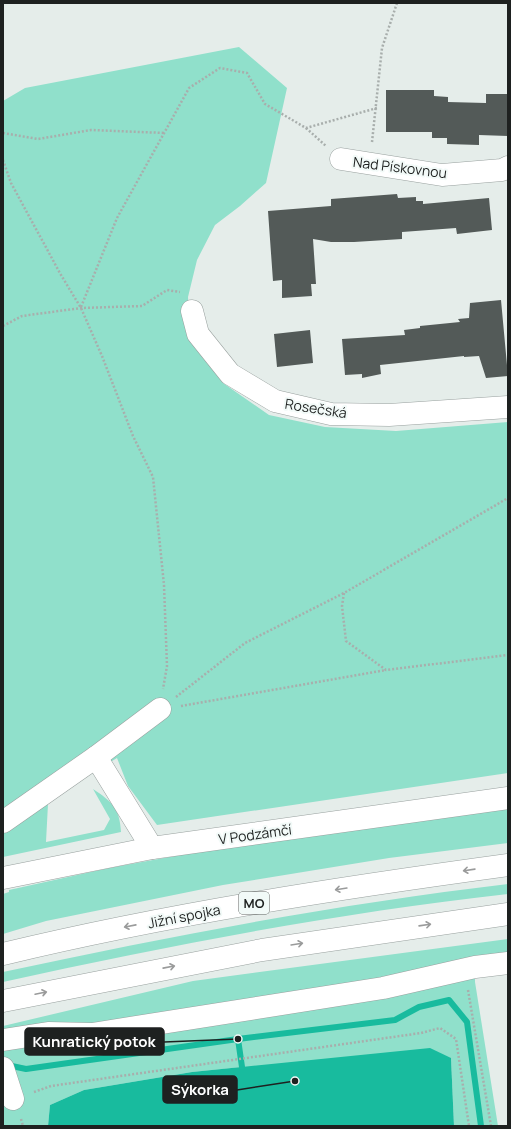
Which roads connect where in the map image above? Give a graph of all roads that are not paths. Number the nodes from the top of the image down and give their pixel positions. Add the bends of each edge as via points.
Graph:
1 (340, 159) road end
2 (508, 167) edge
3 (192, 311) road end
4 (508, 407) edge
5 (160, 709) road end
6 (96, 757) junction
7 (508, 798) edge
8 (3, 822) edge
9 (152, 848) junction
10 (508, 865) edge
11 (3, 878) edge
12 (508, 914) edge
13 (3, 954) edge
14 (508, 963) edge
15 (3, 1001) edge
16 (3, 1040) edge
17 (4, 1071) edge
18 (13, 1099) road end

1 - 2 main road, Nad Pískovnou via 442,175 502,170
3 - 4 main road, Rosečská via 198,334 230,374 275,401 331,414 389,415
5 - 6 main road
6 - 8 main road
6 - 9 main road
7 - 9 main road, V Podzámčí
9 - 11 main road, V Podzámčí
10 -> 13 main road, Jižní spojka / MO via 266,901
15 -> 12 main road via 262,950
14 - 16 main road via 384,988 92,1034 48,1034
17 - 18 main road

